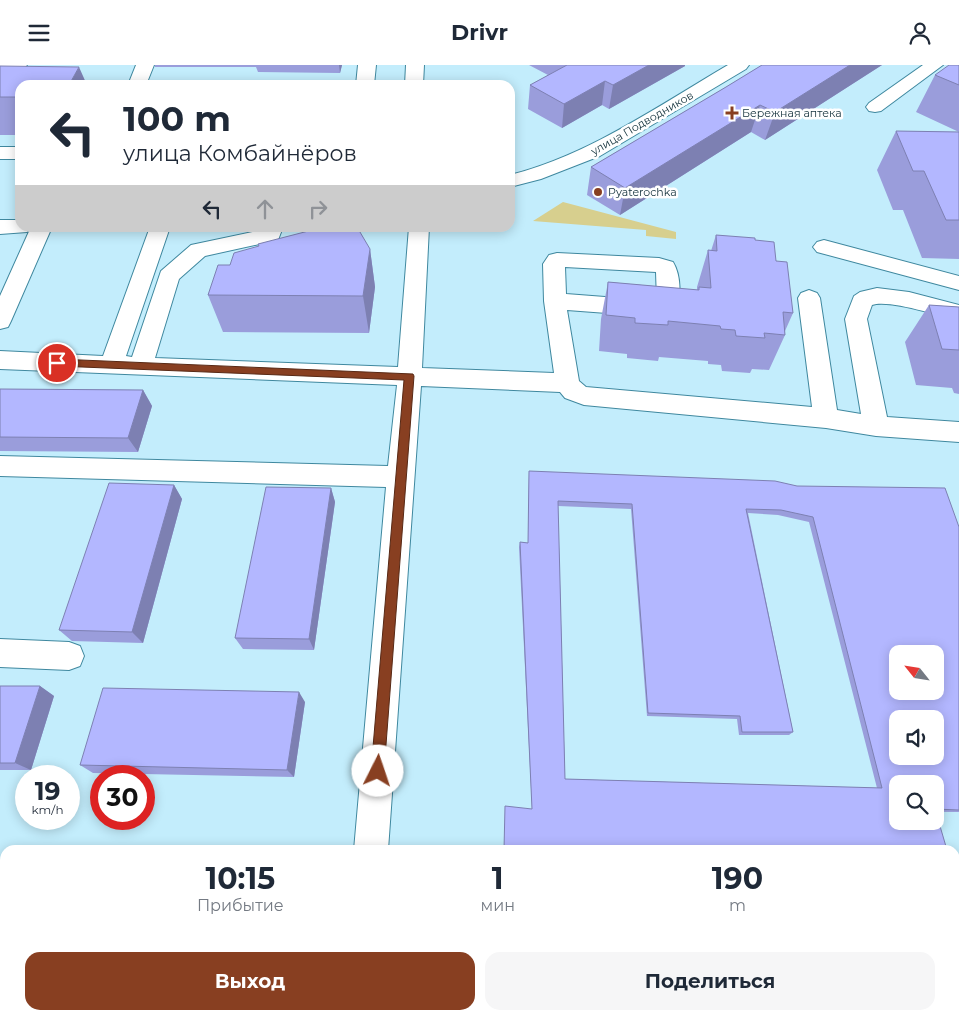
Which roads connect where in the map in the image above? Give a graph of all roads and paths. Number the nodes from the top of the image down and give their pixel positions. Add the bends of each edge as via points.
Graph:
1 (18, 65) edge
2 (145, 65) edge
3 (367, 65) edge
4 (415, 65) edge
5 (706, 65) edge
6 (934, 65) edge
7 (732, 70) edge
8 (139, 80) edge
9 (365, 80) edge
10 (414, 80) edge
11 (2, 81) edge
12 (875, 107) dead end
13 (0, 153) edge
14 (15, 153) edge
15 (515, 180) edge
16 (0, 227) edge
17 (15, 227) edge
18 (40, 232) edge
19 (158, 232) edge
20 (272, 232) edge
21 (419, 232) edge
22 (824, 247) dead end
23 (959, 283) edge
24 (809, 298) dead end
25 (555, 301) junction
26 (959, 313) edge
27 (0, 321) edge
28 (1, 363) edge
29 (111, 365) junction
30 (140, 367) junction
31 (409, 376) junction
32 (567, 383) junction
33 (826, 418) junction
34 (876, 426) junction
35 (959, 432) edge
36 (0, 466) edge
37 (400, 477) junction
38 (0, 653) edge
39 (69, 656) dead end
40 (371, 845) edge

1 - 11 street
2 - 8 street
3 - 9 street
4 - 10 street
5 - 7 street
6 - 12 street
7 - 15 street, улица Подводников via 594,152
13 - 14 street
16 - 17 street
18 - 27 street
19 - 29 street
20 - 30 street via 271,235 198,250 169,276
21 - 31 street
22 - 23 street
24 - 33 street
25 - 25 street via 660,309 668,302 667,271 659,265 557,259 554,264
25 - 32 street
26 - 34 street via 909,300 868,297 862,301 856,319
28 - 29 street
29 - 30 street
30 - 31 street
31 - 32 street
31 - 37 street
32 - 33 street via 574,392 584,396
33 - 34 street
34 - 35 street
36 - 37 street
37 - 40 street
38 - 39 street

